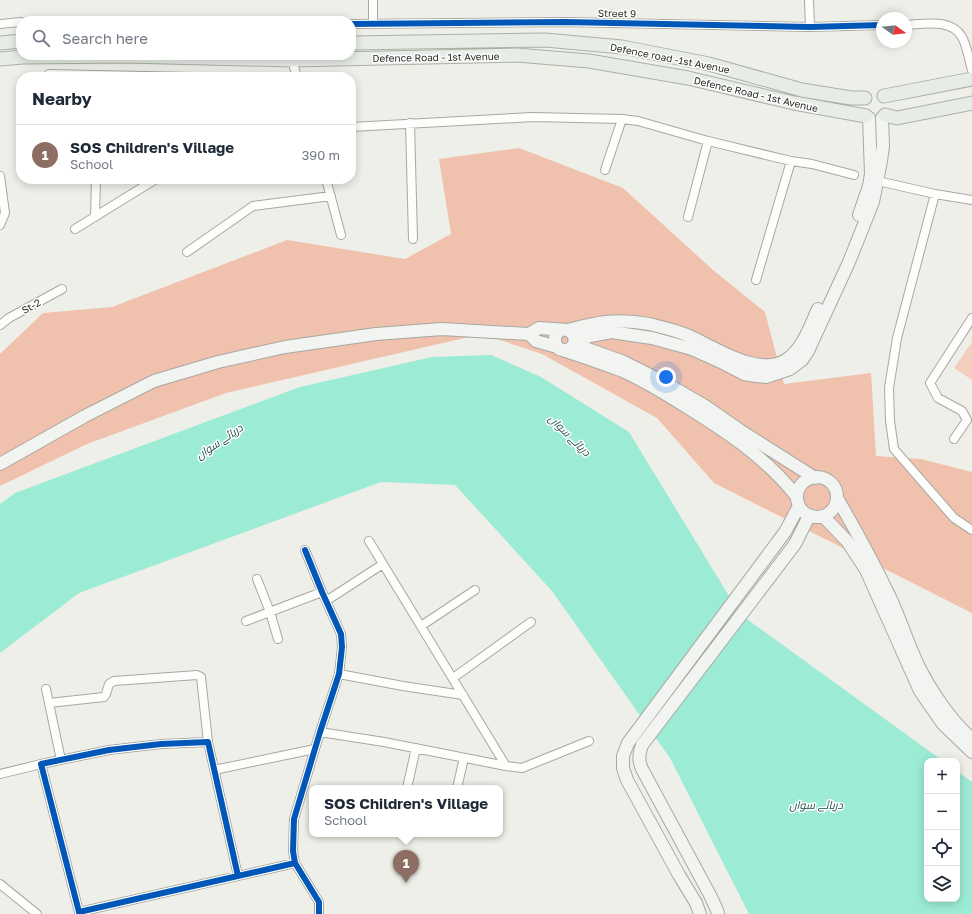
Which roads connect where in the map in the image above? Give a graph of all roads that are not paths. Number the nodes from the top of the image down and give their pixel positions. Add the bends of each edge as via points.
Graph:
1 (373, 0) edge
2 (810, 0) edge
3 (16, 22) edge
4 (0, 24) edge
5 (356, 24) edge
6 (373, 24) junction
7 (912, 24) edge
8 (876, 25) edge
9 (810, 27) junction
10 (16, 42) edge
11 (356, 43) edge
12 (0, 44) edge
13 (16, 58) edge
14 (0, 59) edge
15 (356, 59) edge
16 (292, 60) edge
17 (972, 70) edge
18 (296, 72) edge
19 (972, 79) edge
20 (884, 96) junction
21 (866, 98) junction
22 (972, 103) edge
23 (875, 117) junction
24 (622, 119) junction
25 (410, 123) junction
26 (356, 126) edge
27 (708, 141) junction
28 (791, 162) junction
29 (605, 170) dead end
30 (854, 175) dead end
31 (0, 176) edge
32 (878, 180) junction
33 (96, 184) edge
34 (148, 184) edge
35 (327, 184) edge
36 (935, 194) junction
37 (331, 196) junction
38 (972, 200) edge
39 (96, 217) junction
40 (688, 217) dead end
41 (0, 225) edge
42 (75, 228) dead end
43 (341, 235) dead end
44 (413, 239) dead end
45 (187, 252) dead end
46 (756, 280) dead end
47 (62, 289) dead end
48 (972, 318) edge
49 (0, 325) edge
50 (564, 330) junction
51 (529, 334) junction
52 (574, 342) junction
53 (560, 349) junction
54 (954, 439) dead end
55 (0, 464) edge
56 (815, 478) junction
57 (837, 498) junction
58 (798, 502) junction
59 (809, 516) junction
60 (823, 516) junction
61 (972, 530) edge
62 (369, 541) dead end
63 (305, 550) dead end
64 (383, 564) junction
65 (257, 579) dead end
66 (475, 590) dead end
67 (322, 592) junction
68 (326, 601) junction
69 (270, 612) junction
70 (246, 621) dead end
71 (531, 622) dead end
72 (421, 626) junction
73 (278, 639) dead end
74 (339, 674) junction
75 (452, 678) junction
76 (46, 689) dead end
77 (463, 695) junction
78 (49, 703) junction
79 (320, 732) junction
80 (972, 739) edge
81 (589, 741) dead end
82 (208, 742) junction
83 (416, 748) junction
84 (315, 749) junction
85 (972, 752) edge
86 (464, 758) junction
87 (61, 760) junction
88 (41, 764) junction
89 (506, 766) junction
90 (214, 770) junction
91 (0, 774) edge
92 (408, 785) edge
93 (458, 785) edge
94 (295, 863) junction
95 (238, 876) junction
96 (0, 884) edge
97 (37, 914) edge
98 (318, 914) edge
99 (700, 914) edge
100 (718, 914) edge

1 - 6 street
2 - 9 street
3 - 4 street
5 - 6 street, Street 9
6 - 9 street, Street 9 via 564,22
7 - 17 street via 942,24 957,31 962,37
8 - 9 street, Street 9
10 - 12 main road
11 - 21 main road, Defence road -1st Avenue via 545,40 622,47 709,64 802,90
13 - 14 main road, Defence Road - 1st Avenue
15 - 23 main road, Defence Road - 1st Avenue via 517,55 589,61 688,78 794,104
16 - 18 street
19 - 20 main road, Defence road -1st Avenue
20 - 21 main road, Defence road -1st Avenue via 874,93
20 - 23 main road via 889,108
21 - 23 main road via 862,108
22 - 23 main road, Defence Road - 1st Avenue via 897,118
23 - 32 main road via 883,146
23 - 50 main road via 871,174 863,205 812,322 797,351 785,361 772,364 747,362 685,334 650,324 616,320
24 - 25 street via 533,117
24 - 27 street via 638,121
24 - 29 street
25 - 26 street
25 - 44 street
27 - 28 street
27 - 40 street
28 - 30 street via 812,164
28 - 46 street
31 - 41 street via 5,213
32 - 36 street
32 - 52 main road via 873,202 849,262 808,351 802,360 790,369 766,376 744,374 692,349 652,338 611,332
33 - 39 street
34 - 39 street
35 - 37 street
36 - 38 street
36 - 61 street via 897,338 889,388 890,421 894,449 954,518
37 - 43 street
37 - 45 street via 253,206
39 - 42 street
47 - 49 street, St-2
48 - 54 street via 930,383 938,398 962,411 967,420
50 - 51 main road via 539,328
50 - 52 main road via 572,332
50 - 53 main road via 557,332 554,339
51 - 53 main road via 536,341
51 - 55 main road via 442,329 376,334 285,347 218,362 154,381
52 - 53 main road via 567,350
52 - 56 main road via 662,381
53 - 58 main road via 639,379 718,426 776,472
56 - 57 main road via 828,481 834,488
56 - 58 main road via 799,488
57 - 60 main road via 831,511
57 - 80 main road via 890,596 918,666 936,696 962,731
58 - 59 main road
58 - 99 main road via 786,532 628,743 623,756 627,780
59 - 60 main road
59 - 100 main road via 795,544 642,745 639,755 639,763
60 - 85 main road via 847,541 866,570 920,691 943,724
62 - 64 street
63 - 67 street
64 - 68 street
64 - 72 street
65 - 69 street
66 - 72 street
67 - 68 street
67 - 69 street
68 - 74 street via 340,634 342,647
69 - 70 street
69 - 73 street
71 - 75 street
72 - 75 street
74 - 77 street
74 - 79 street
75 - 77 street
76 - 78 street
77 - 89 street
78 - 82 street via 104,697 109,684 114,681 197,675 201,677
78 - 87 street
79 - 83 street
79 - 84 street
81 - 89 street via 522,768
82 - 87 street via 109,750
82 - 90 street
83 - 86 street
83 - 92 street
84 - 90 street
84 - 94 street via 294,819
86 - 89 street
86 - 93 street
87 - 88 street
88 - 91 street
88 - 95 street via 79,912
90 - 95 street
94 - 95 street
94 - 98 street via 319,902
96 - 97 street

